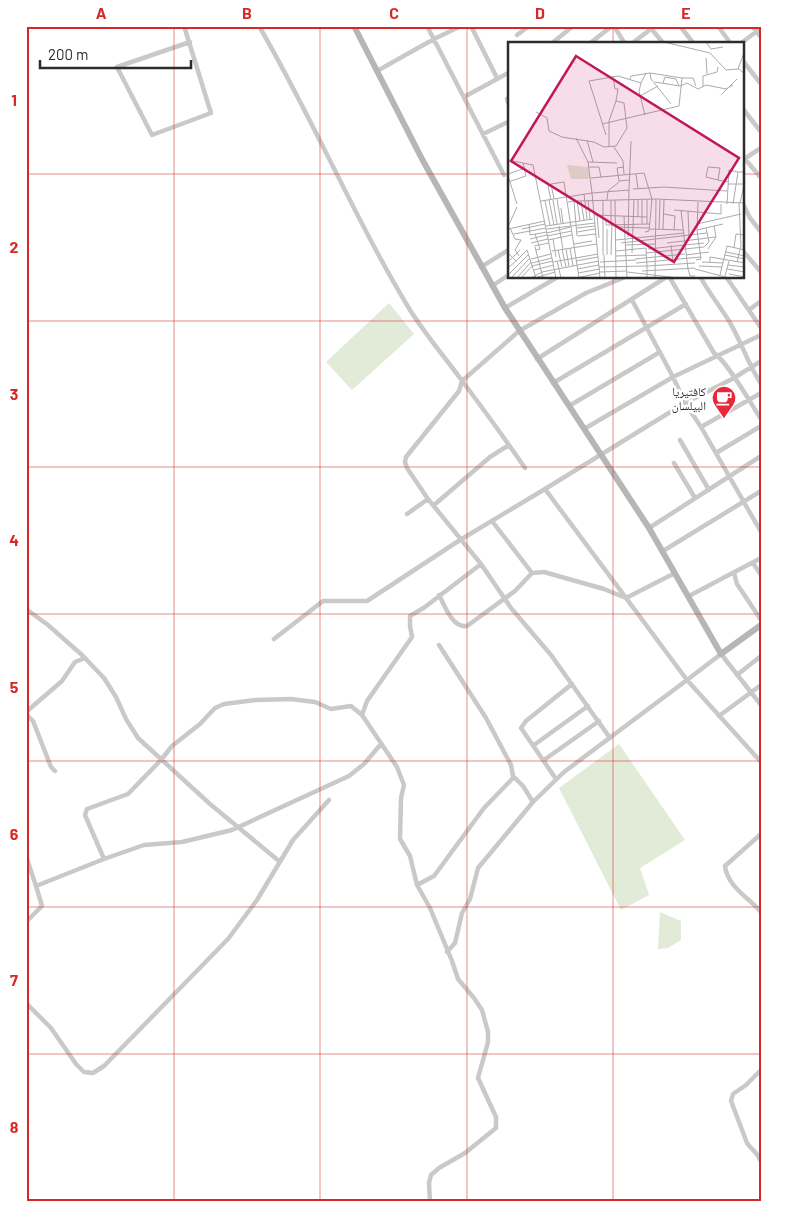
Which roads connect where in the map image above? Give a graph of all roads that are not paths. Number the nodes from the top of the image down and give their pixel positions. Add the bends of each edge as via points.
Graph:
1 (184, 26) edge
2 (260, 26) edge
3 (354, 26) edge
4 (427, 26) edge
5 (461, 26) edge
6 (471, 26) edge
7 (529, 26) edge
8 (572, 26) edge
9 (613, 26) edge
10 (680, 26) edge
11 (718, 26) edge
12 (752, 26) edge
13 (650, 28) edge
14 (758, 30) edge
15 (517, 35) dead end
16 (761, 37) edge
17 (434, 39) junction
18 (635, 41) dead end
19 (190, 42) junction
20 (552, 42) edge
21 (593, 42) edge
22 (625, 42) edge
23 (662, 42) edge
24 (692, 42) edge
25 (730, 42) edge
26 (743, 42) edge
27 (744, 61) edge
28 (377, 71) junction
29 (508, 73) edge
30 (497, 78) junction
31 (761, 84) edge
32 (464, 97) junction
33 (744, 110) edge
34 (508, 121) edge
35 (761, 132) edge
36 (483, 134) junction
37 (761, 148) edge
38 (744, 159) edge
39 (504, 175) dead end
40 (761, 178) edge
41 (744, 206) edge
42 (761, 232) edge
43 (508, 250) edge
44 (744, 252) edge
45 (481, 267) junction
46 (761, 272) edge
47 (508, 275) edge
48 (554, 279) edge
49 (621, 279) edge
50 (664, 279) edge
51 (671, 279) edge
52 (702, 279) edge
53 (728, 279) edge
54 (492, 286) junction
55 (632, 300) junction
56 (761, 301) edge
57 (686, 304) junction
58 (504, 308) junction
59 (749, 310) junction
60 (647, 328) junction
61 (761, 328) edge
62 (519, 331) junction
63 (761, 336) edge
64 (741, 344) junction
65 (660, 352) junction
66 (719, 356) junction
67 (538, 359) junction
68 (761, 362) edge
69 (750, 368) junction
70 (673, 377) junction
71 (734, 378) junction
72 (462, 381) junction
73 (553, 383) junction
74 (761, 384) edge
75 (761, 393) edge
76 (749, 400) junction
77 (685, 403) junction
78 (568, 406) junction
79 (761, 419) edge
80 (761, 426) edge
81 (701, 427) junction
82 (584, 430) junction
83 (680, 440) dead end
84 (509, 445) junction
85 (716, 453) junction
86 (601, 454) junction
87 (761, 456) edge
88 (674, 463) dead end
89 (526, 468) dead end
90 (730, 476) junction
91 (545, 489) junction
92 (709, 490) junction
93 (761, 491) edge
94 (695, 498) junction
95 (428, 500) junction
96 (744, 501) junction
97 (434, 505) junction
98 (408, 514) dead end
99 (492, 521) junction
100 (649, 528) junction
101 (761, 532) edge
102 (460, 540) junction
103 (663, 551) junction
104 (761, 558) edge
105 (753, 563) junction
106 (481, 564) junction
107 (734, 572) junction
108 (532, 573) junction
109 (675, 573) junction
110 (761, 575) edge
111 (440, 595) junction
112 (689, 596) junction
113 (505, 598) junction
114 (626, 598) junction
115 (26, 608) edge
116 (761, 620) edge
117 (761, 625) edge
118 (274, 639) dead end
119 (439, 645) dead end
120 (721, 654) junction
121 (761, 656) edge
122 (85, 658) junction
123 (737, 675) junction
124 (687, 680) junction
125 (572, 684) junction
126 (761, 685) edge
127 (751, 692) junction
128 (761, 705) edge
129 (588, 706) junction
130 (26, 713) edge
131 (362, 716) junction
132 (719, 716) junction
133 (599, 721) junction
134 (610, 738) junction
135 (381, 744) junction
136 (534, 746) junction
137 (161, 760) junction
138 (544, 760) junction
139 (761, 762) edge
140 (55, 771) dead end
141 (514, 777) junction
142 (556, 780) junction
143 (329, 800) dead end
144 (534, 802) junction
145 (238, 828) junction
146 (761, 834) edge
147 (26, 856) edge
148 (104, 860) junction
149 (280, 861) junction
150 (417, 885) junction
151 (36, 886) junction
152 (761, 912) edge
153 (26, 922) edge
154 (447, 952) junction
155 (26, 1003) edge
156 (761, 1070) edge
157 (759, 1150) edge
158 (761, 1162) edge
159 (430, 1202) edge

1 - 19 street
2 - 72 street via 391,278 420,326
3 - 28 street
4 - 17 street
5 - 17 street
6 - 30 street
7 - 15 street
8 - 20 street
9 - 21 street
9 - 22 street
10 - 24 street
11 - 25 street
12 - 14 street
13 - 18 street
13 - 23 street
14 - 16 street
14 - 26 street
17 - 28 street
17 - 32 street
19 - 19 street via 211,113 152,135 117,67
27 - 31 street
28 - 45 street
29 - 30 street
30 - 32 street
32 - 36 street
33 - 35 street
34 - 36 street
36 - 39 street
37 - 38 street
38 - 40 street
41 - 42 street
43 - 45 street
44 - 46 street
45 - 54 street
47 - 54 street
48 - 58 street
49 - 62 street via 586,293
50 - 55 street
51 - 57 street
52 - 64 street
53 - 59 street
54 - 58 street
55 - 60 street
55 - 67 street
56 - 59 street
57 - 60 street
57 - 66 street via 714,353
58 - 62 street
59 - 61 street
60 - 65 street
60 - 73 street
62 - 67 street
62 - 72 street
63 - 64 street
64 - 66 street
64 - 69 street
65 - 70 street
65 - 78 street
66 - 70 street
66 - 71 street
67 - 73 street
68 - 69 street
69 - 71 street
69 - 74 street
70 - 77 street
70 - 82 street
71 - 76 street
71 - 77 street
72 - 84 street
72 - 95 street via 459,391 406,457 406,468
73 - 78 street
75 - 76 street
76 - 79 street
76 - 81 street
77 - 81 street
77 - 86 street
78 - 82 street
80 - 85 street
81 - 85 street
82 - 86 street
83 - 92 street
84 - 89 street
84 - 97 street
85 - 90 street
86 - 91 street
86 - 100 street
87 - 90 street
88 - 94 street
90 - 92 street
90 - 96 street
91 - 99 street
91 - 114 street
92 - 94 street
93 - 96 street
94 - 100 street
95 - 97 street
95 - 98 street
96 - 101 street
96 - 103 street
97 - 102 street
99 - 102 street
99 - 108 street
100 - 103 street
102 - 106 street
102 - 118 street via 367,601 323,601
103 - 109 street
104 - 105 street
105 - 107 street
105 - 110 street
106 - 111 street
106 - 113 street
107 - 112 street
107 - 116 street via 737,584
108 - 113 street
108 - 114 street via 544,572
109 - 112 street
109 - 114 street
111 - 113 street via 455,623 462,626
111 - 131 street via 410,616 412,637 367,701
112 - 120 street
113 - 125 street
114 - 124 street
115 - 122 street
117 - 120 street
119 - 141 street via 486,718
120 - 123 street
120 - 124 street
121 - 123 street
122 - 130 street via 75,662 62,681
122 - 137 street via 116,696 138,738
123 - 127 street
124 - 132 street
124 - 134 street
125 - 129 street
125 - 136 street via 521,728
126 - 127 street
127 - 128 street
127 - 132 street
129 - 133 street
129 - 136 street
130 - 140 street
131 - 135 street
131 - 137 street via 351,706 331,709 315,702 291,699 224,704 214,708
132 - 139 street
133 - 134 street
133 - 138 street
134 - 142 street
135 - 145 street via 349,776
135 - 150 street via 397,767 404,785 400,839 410,856
136 - 138 street
137 - 145 street
137 - 148 street via 128,794 87,809 85,815
138 - 142 street
141 - 144 street
141 - 150 street via 484,808 434,876
142 - 144 street
143 - 149 street via 293,840
144 - 154 street via 478,868 455,943
145 - 148 street via 182,842 144,845
145 - 149 street
146 - 152 street via 725,866 731,881
147 - 151 street
148 - 151 street
149 - 155 street via 228,939 104,1066 92,1073 84,1072 76,1064 51,1028
150 - 154 street
151 - 153 street via 42,906
154 - 159 street via 458,979 482,1010 488,1042 478,1078 497,1124 492,1132 465,1153 431,1175
156 - 157 street via 732,1094 730,1101 747,1143 750,1148
157 - 158 street

